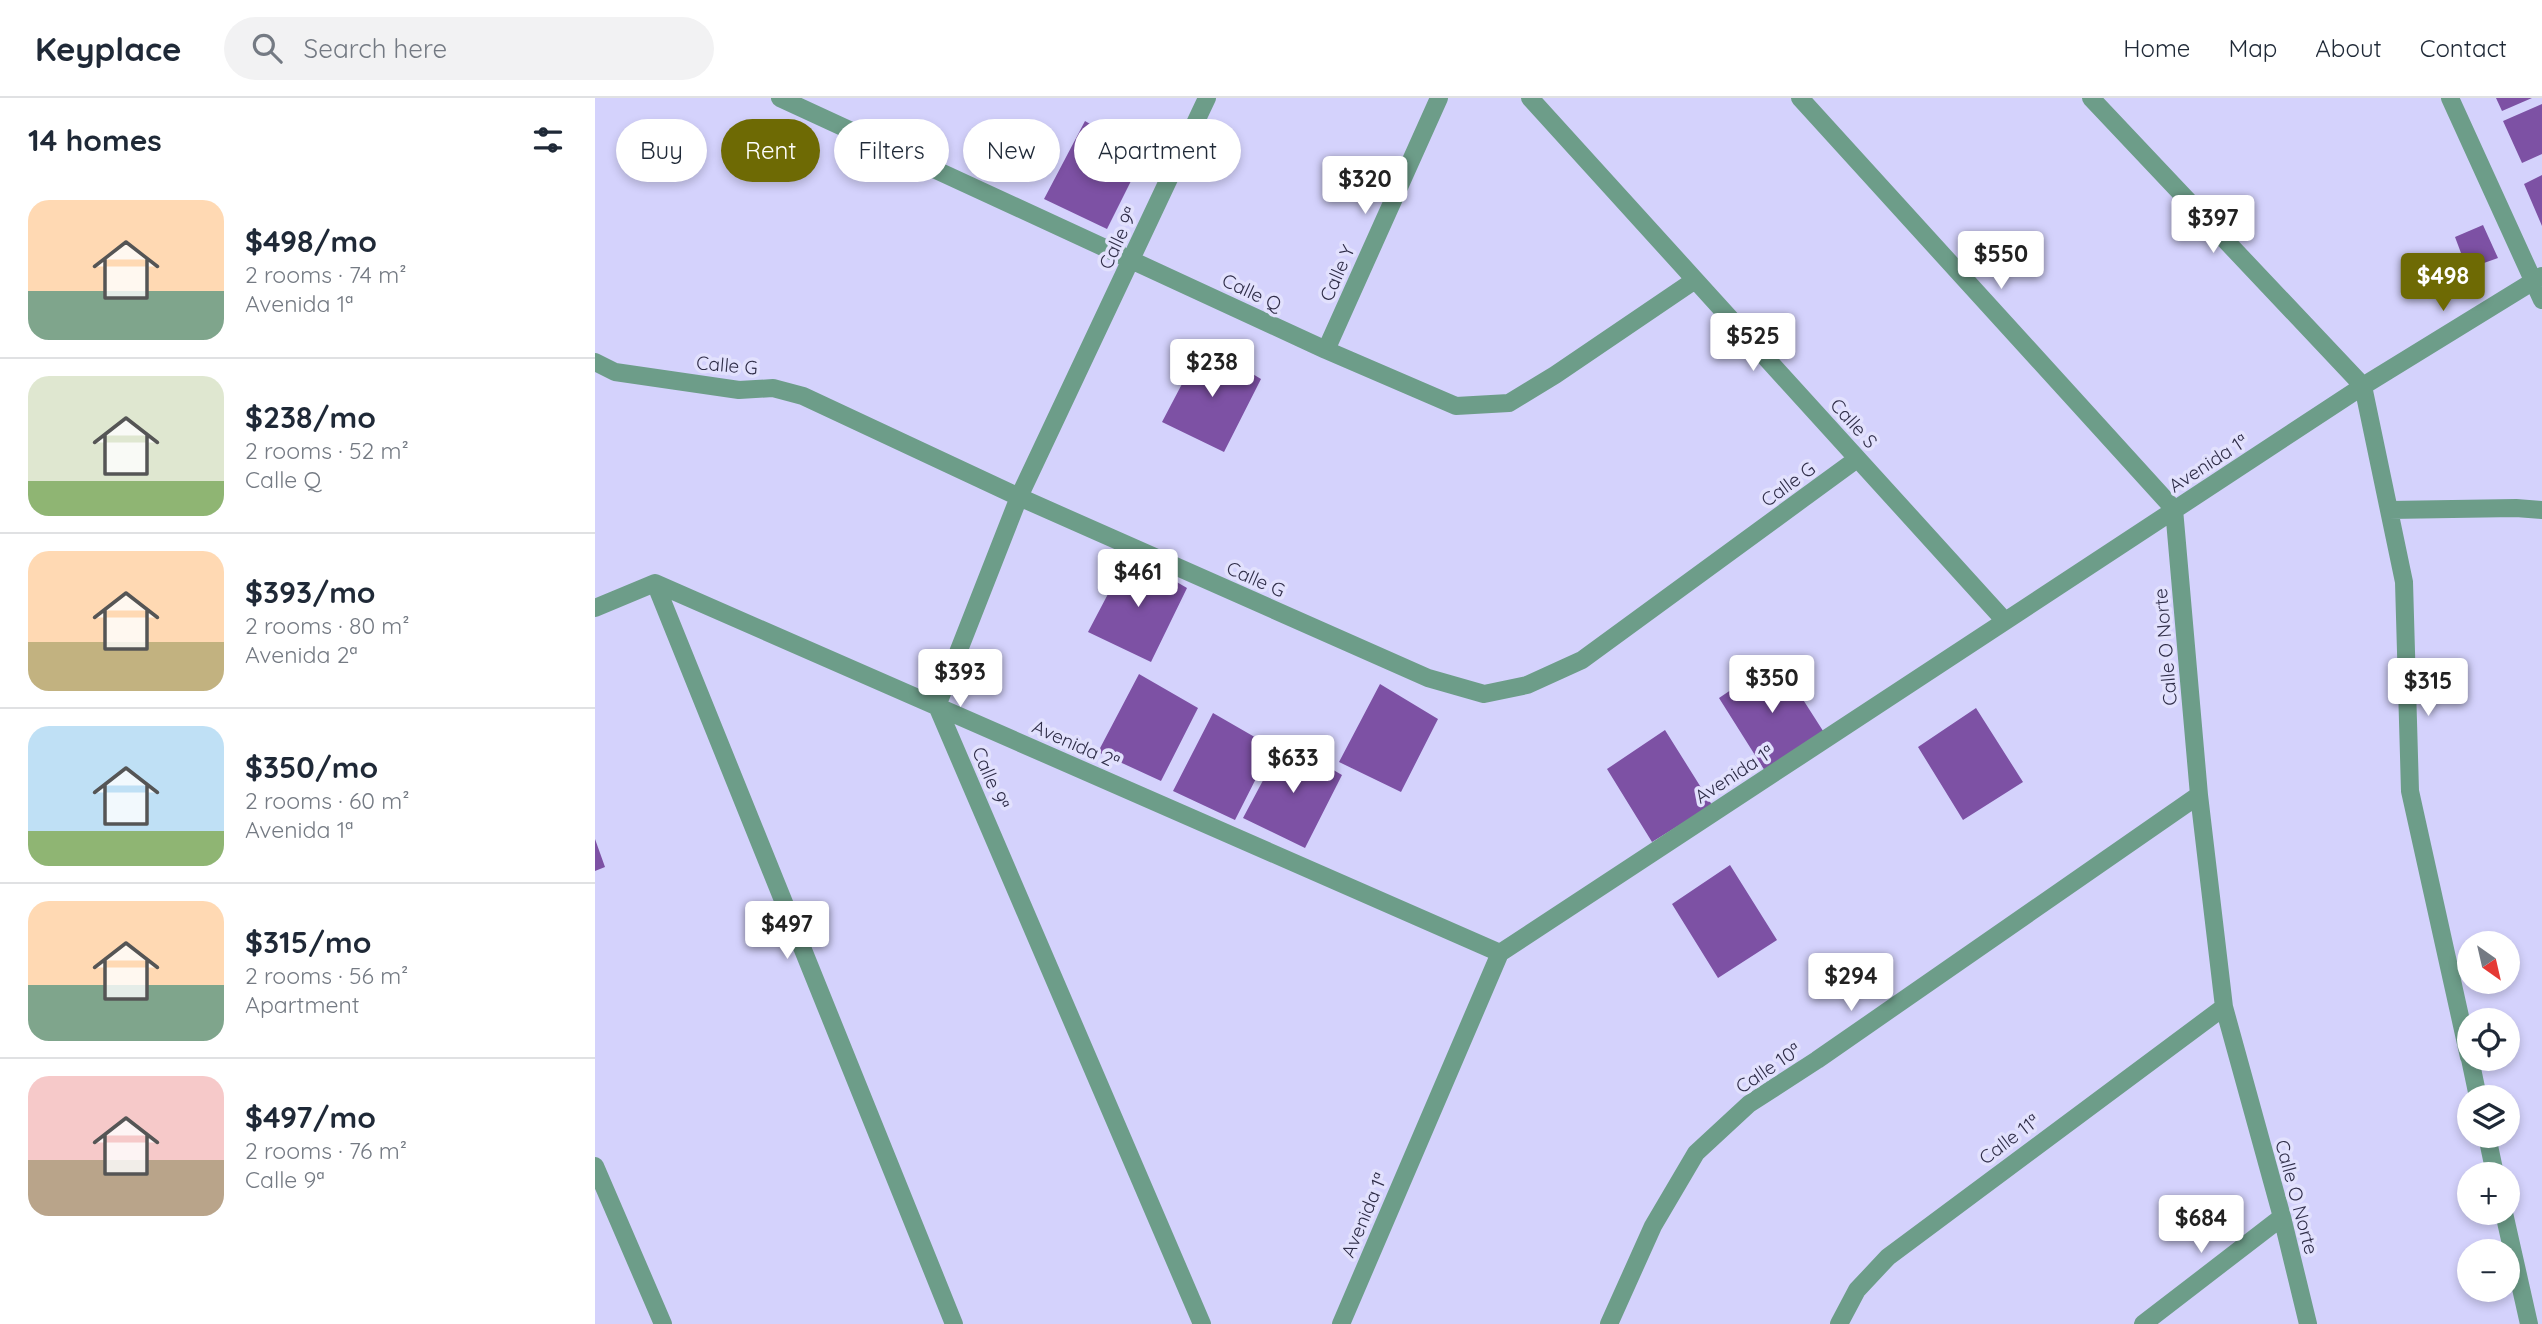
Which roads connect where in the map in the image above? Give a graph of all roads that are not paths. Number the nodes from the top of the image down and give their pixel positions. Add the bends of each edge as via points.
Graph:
1 (780, 98) edge
2 (1207, 98) edge
3 (1439, 98) edge
4 (1530, 98) edge
5 (1800, 98) edge
6 (2091, 98) edge
7 (2450, 98) edge
8 (1131, 260) junction
9 (2537, 278) edge
10 (1695, 280) junction
11 (2542, 300) edge
12 (1326, 350) junction
13 (595, 362) edge
14 (2363, 386) junction
15 (1857, 458) junction
16 (1019, 497) junction
17 (2174, 509) junction
18 (2389, 510) junction
19 (2542, 510) edge
20 (655, 583) junction
21 (595, 608) edge
22 (2005, 621) junction
23 (937, 706) junction
24 (2199, 794) junction
25 (1500, 953) junction
26 (2224, 1007) junction
27 (2459, 1008) edge
28 (595, 1166) edge
29 (2282, 1217) junction
30 (2507, 1225) edge
31 (663, 1324) edge
32 (954, 1324) edge
33 (1202, 1324) edge
34 (1341, 1324) edge
35 (1609, 1324) edge
36 (1839, 1324) edge
37 (2143, 1324) edge
38 (2308, 1324) edge
39 (2529, 1324) edge

1 - 8 street, Calle Q
2 - 8 street, Calle 9ª
3 - 12 street, Calle Y
4 - 10 street, Calle S
5 - 17 street
6 - 14 street
7 - 9 street
8 - 12 street, Calle Q
8 - 16 street, Calle 9ª
9 - 11 street
9 - 14 street, Avenida 1ª
10 - 12 street, Calle Q via 1509,403 1456,406
10 - 15 street, Calle S
13 - 16 street, Calle G via 615,372 739,390 773,388 803,396
14 - 17 street, Avenida 1ª
14 - 18 street
15 - 16 street, Calle G via 1583,660 1527,685 1485,694 1428,678
15 - 22 street, Calle S
16 - 23 street, Calle 9ª
17 - 22 street, Avenida 1ª
17 - 24 street, Calle O Norte
18 - 19 street
18 - 27 street via 2405,582 2410,791
20 - 21 street
20 - 23 street, Avenida 2ª
20 - 32 street
22 - 25 street, Avenida 1ª
23 - 25 street, Avenida 2ª
23 - 33 street, Calle 9ª
24 - 26 street, Calle O Norte
24 - 35 street, Calle 10ª via 1749,1104 1696,1153 1653,1226
25 - 34 street, Avenida 1ª
26 - 29 street, Calle O Norte
26 - 36 street, Calle 11ª via 1888,1257 1857,1290
28 - 31 street
29 - 37 street
29 - 38 street, Calle O Norte
30 - 39 street

